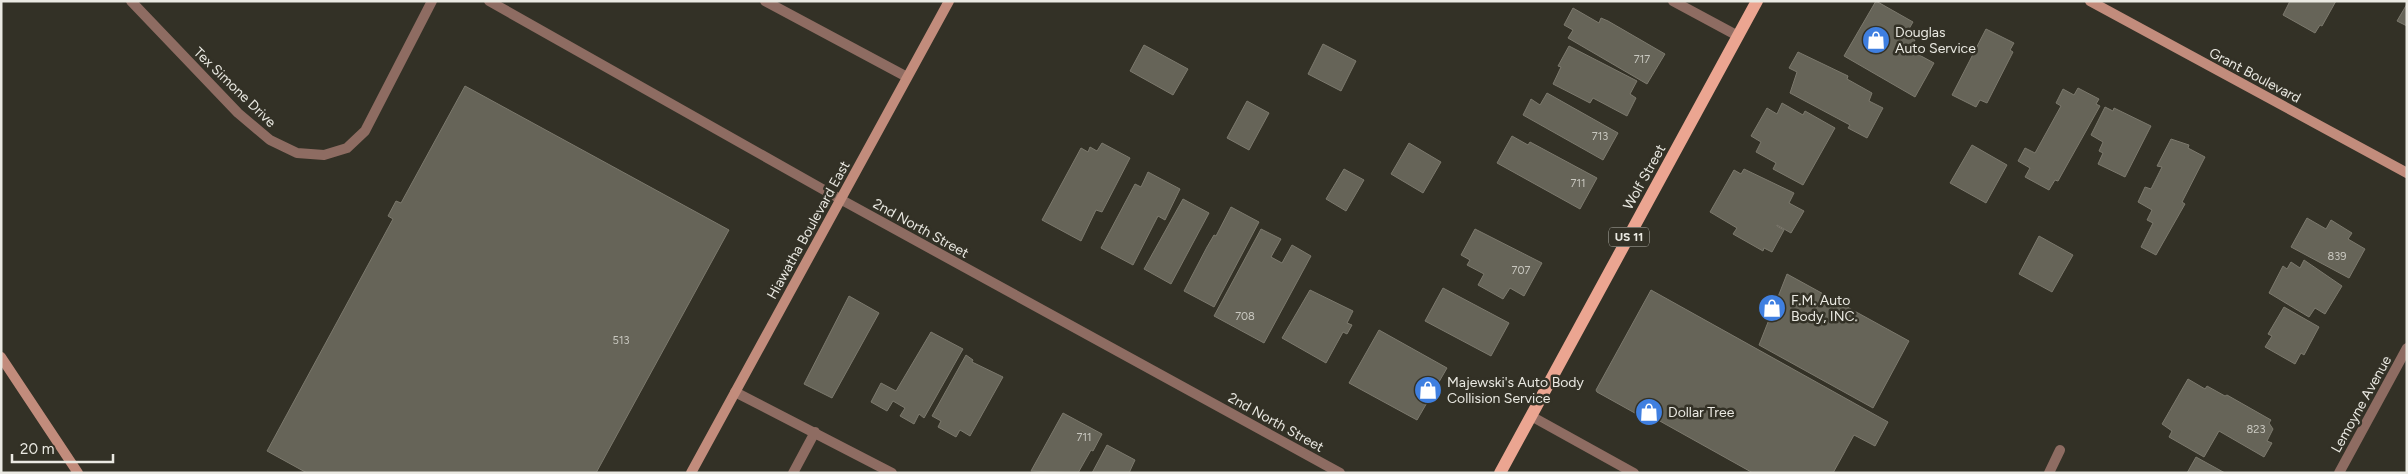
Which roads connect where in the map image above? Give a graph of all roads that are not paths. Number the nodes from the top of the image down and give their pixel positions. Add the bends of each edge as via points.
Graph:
1 (131, 1) edge
2 (432, 1) edge
3 (765, 1) edge
4 (949, 1) edge
5 (1673, 1) edge
6 (1757, 1) edge
7 (2090, 1) edge
8 (490, 2) edge
9 (1738, 36) junction
10 (908, 77) junction
11 (2407, 173) edge
12 (840, 200) junction
13 (2407, 348) edge
14 (1, 357) edge
15 (735, 392) junction
16 (1531, 416) junction
17 (815, 432) junction
18 (2060, 450) dead end
19 (78, 473) edge
20 (691, 473) edge
21 (793, 473) edge
22 (892, 473) edge
23 (1340, 473) edge
24 (1500, 473) edge
25 (1634, 473) edge
26 (2049, 473) edge
27 (2339, 473) edge

1 - 2 street, Tex Simone Drive via 238,113 270,140 297,153 324,154 346,148 365,131
3 - 10 street
4 - 10 street, Hiawatha Boulevard East
5 - 9 street
6 - 9 main road, Wolf Street / US 11
7 - 11 street, Grant Boulevard
8 - 12 street, 2nd North Street
9 - 16 main road, Wolf Street / US 11
10 - 12 street, Hiawatha Boulevard East
12 - 15 street, Hiawatha Boulevard East
12 - 23 street, 2nd North Street
13 - 27 street, Lemoyne Avenue
14 - 19 street
15 - 17 street
15 - 20 street, Hiawatha Boulevard East
16 - 24 main road, Wolf Street / US 11
16 - 25 street
17 - 21 street
17 - 22 street
18 - 26 street

